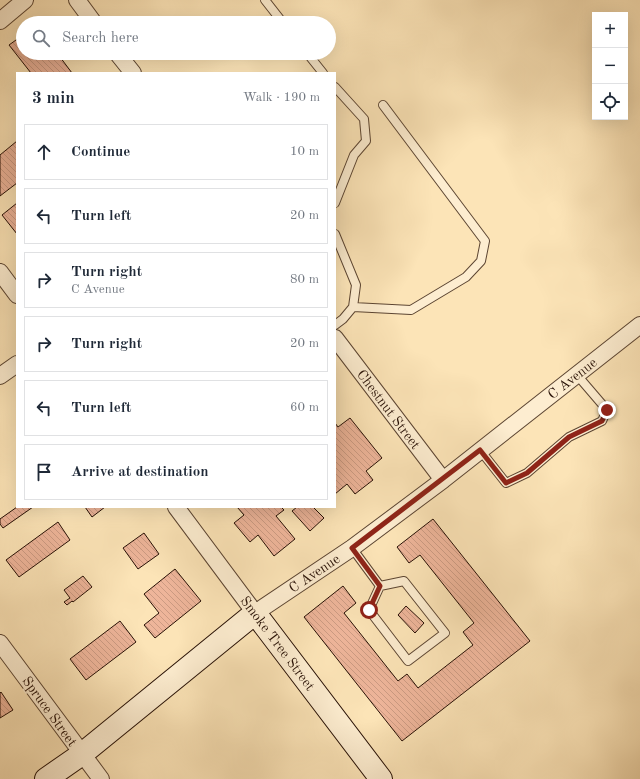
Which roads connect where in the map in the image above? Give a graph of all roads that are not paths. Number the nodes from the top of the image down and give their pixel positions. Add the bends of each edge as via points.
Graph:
1 (25, 0) edge
2 (76, 0) edge
3 (265, 0) edge
4 (89, 16) edge
5 (278, 16) edge
6 (0, 21) edge
7 (123, 60) edge
8 (313, 60) edge
9 (132, 72) edge
10 (322, 72) edge
11 (336, 88) edge
12 (383, 105) dead end
13 (336, 201) edge
14 (336, 236) edge
15 (0, 272) edge
16 (16, 294) edge
17 (353, 307) junction
18 (336, 324) edge
19 (640, 325) edge
20 (336, 339) edge
21 (16, 365) edge
22 (577, 375) junction
23 (0, 376) edge
24 (480, 450) junction
25 (443, 480) junction
26 (177, 508) edge
27 (352, 548) junction
28 (380, 586) junction
29 (255, 612) junction
30 (0, 643) edge
31 (82, 754) junction
32 (379, 778) edge
33 (46, 779) edge
34 (101, 779) edge

1 - 6 street
2 - 4 street
3 - 5 lane
7 - 9 street
8 - 10 lane
11 - 13 lane via 364,119 366,141 354,156
12 - 17 lane via 485,241 481,261 466,277 410,310
14 - 17 lane via 356,285
15 - 16 street
17 - 18 lane
19 - 22 street, C Avenue
20 - 25 street, Chestnut Street
21 - 23 street
22 - 24 street, C Avenue
22 - 24 lane via 607,410 602,421 569,437 527,473 506,483
24 - 25 street, C Avenue
25 - 27 street, C Avenue
26 - 29 street, Smoke Tree Street
27 - 28 lane
27 - 29 street, C Avenue
28 - 28 lane via 404,581 445,633 408,661 369,610
29 - 31 street, C Avenue
29 - 32 street, Smoke Tree Street
30 - 31 street, Spruce Street
31 - 33 street, C Avenue
31 - 34 street, Spruce Street

